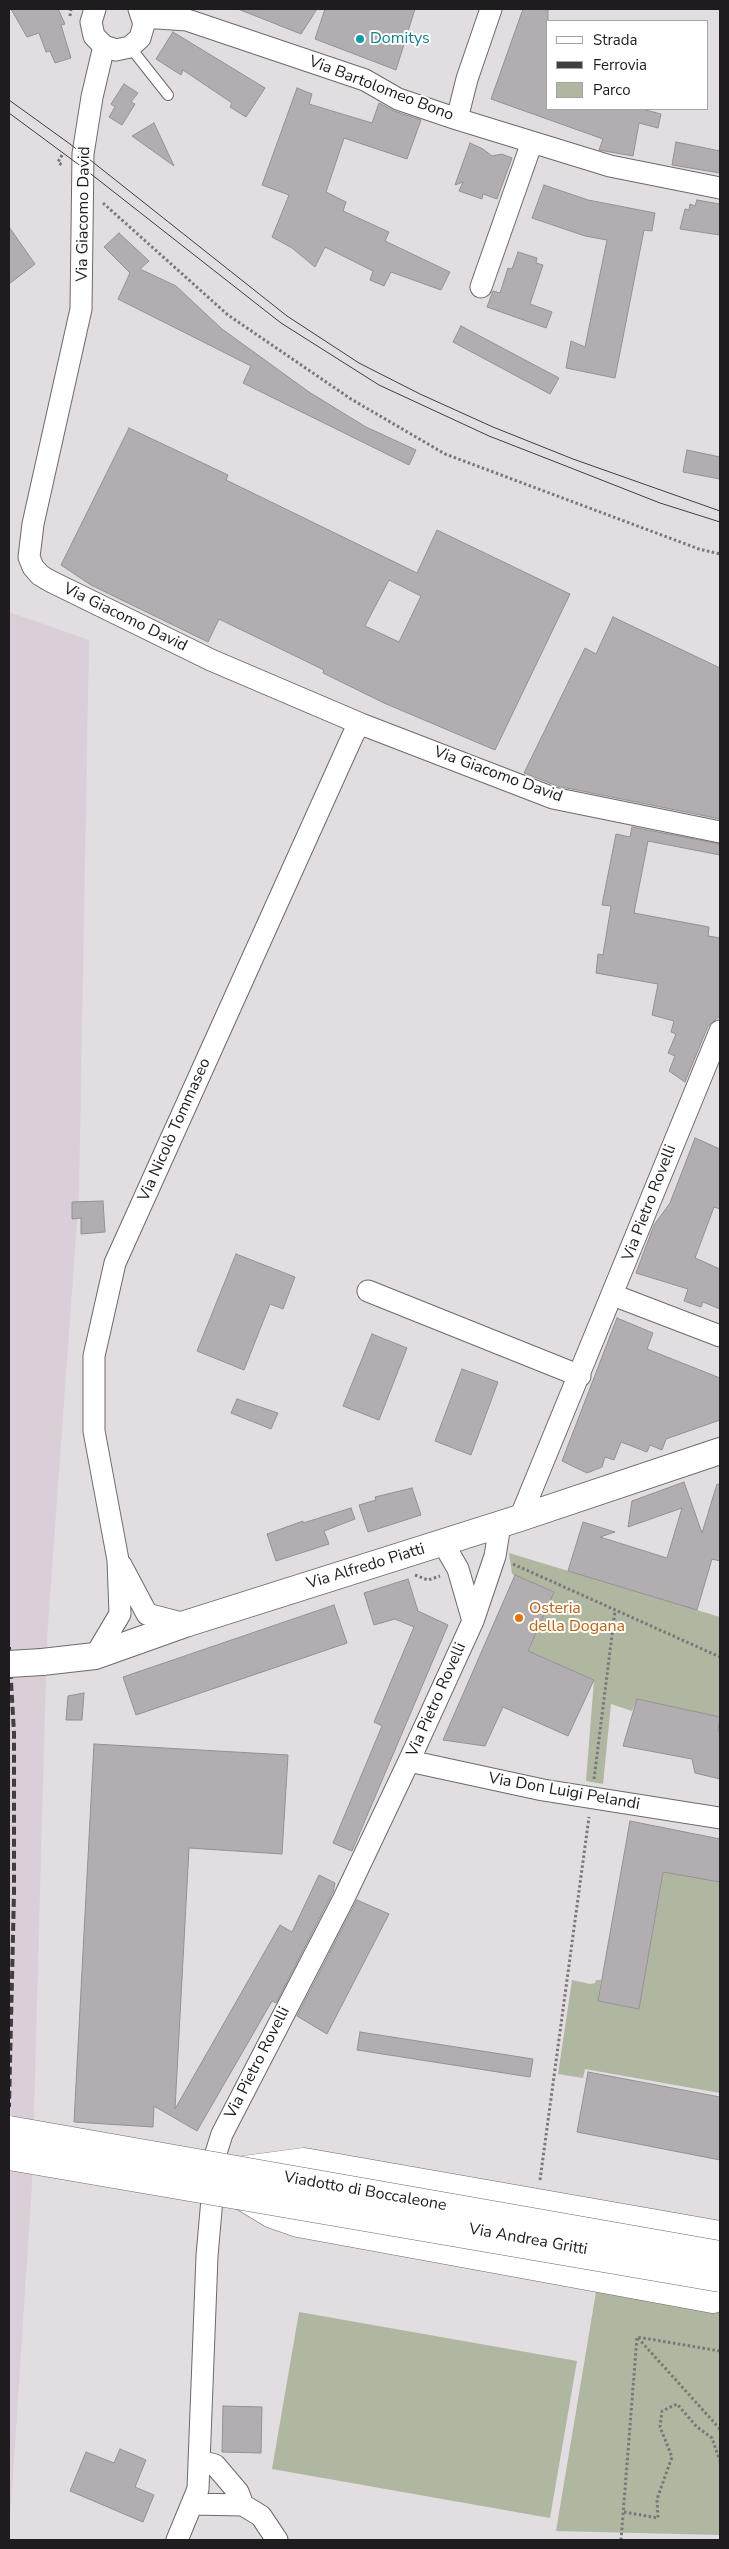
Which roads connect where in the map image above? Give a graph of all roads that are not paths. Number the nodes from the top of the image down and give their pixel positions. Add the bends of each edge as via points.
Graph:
1 (491, 9) edge
2 (92, 11) edge
3 (139, 26) edge
4 (104, 46) junction
5 (168, 96) dead end
6 (457, 119) junction
7 (532, 142) junction
8 (720, 188) edge
9 (481, 287) dead end
10 (361, 724) junction
11 (720, 832) edge
12 (720, 1031) edge
13 (368, 1291) dead end
14 (613, 1295) junction
15 (720, 1336) edge
16 (580, 1376) junction
17 (720, 1451) edge
18 (510, 1522) junction
19 (443, 1542) junction
20 (118, 1560) junction
21 (473, 1622) junction
22 (185, 1624) junction
23 (95, 1656) junction
24 (9, 1664) edge
25 (409, 1761) junction
26 (720, 1818) edge
27 (9, 2130) edge
28 (9, 2156) edge
29 (214, 2180) junction
30 (240, 2183) junction
31 (720, 2235) edge
32 (720, 2244) edge
33 (720, 2263) edge
34 (711, 2272) edge
35 (200, 2461) junction
36 (192, 2504) junction
37 (243, 2504) junction
38 (177, 2540) edge
39 (276, 2540) edge

1 - 6 street via 464,87
2 - 4 street via 91,29
3 - 4 street, Via Bartolomeo Bono via 116,50
3 - 5 lane
3 - 6 street, Via Bartolomeo Bono via 172,19 187,20 365,80 398,99
4 - 10 street, Via Giacomo David via 88,121 82,183 81,310 33,524 29,558 40,575 50,581 202,655
6 - 7 street, Via Bartolomeo Bono
7 - 8 street, Via Bartolomeo Bono via 610,166
7 - 9 street
10 - 11 street, Via Giacomo David via 553,798
10 - 20 street, Via Nicolò Tommaseo via 350,742 115,1263 94,1356 94,1431
12 - 14 street, Via Pietro Rovelli
13 - 16 street
14 - 15 street
14 - 16 street, Via Pietro Rovelli
16 - 18 street, Via Pietro Rovelli
17 - 18 street, Via Alfredo Piatti
18 - 19 street, Via Alfredo Piatti
18 - 21 street, Via Pietro Rovelli
19 - 21 street via 458,1569
19 - 22 street, Via Alfredo Piatti
20 - 22 street, Via Nicolò Tommaseo via 147,1614
20 - 23 street, Via Nicolò Tommaseo via 120,1614
21 - 25 street, Via Pietro Rovelli
22 - 23 street, Via Alfredo Piatti
23 - 24 street, Via Alfredo Piatti, bridge
25 - 26 street, Via Don Luigi Pelandi via 591,1798
25 - 29 street, Via Pietro Rovelli via 344,1898 222,2134 216,2153
27 - 30 highway, Viadotto di Boccaleone, bridge
28 - 30 highway, Viadotto di Boccaleone, bridge
29 - 34 street, Via Andrea Gritti via 277,2184
29 - 35 street, Via Pietro Rovelli via 207,2256
30 - 31 highway via 304,2162
30 - 34 highway, Viadotto di Boccaleone, bridge
30 - 34 highway via 272,2214 298,2223 471,2255
32 - 34 street
33 - 34 lane, Via Andrea Gritti
35 - 36 street, Via Pietro Rovelli via 198,2489
35 - 37 street via 215,2465 238,2492
36 - 37 street
36 - 38 street, Via Pietro Rovelli
37 - 39 street via 261,2516

